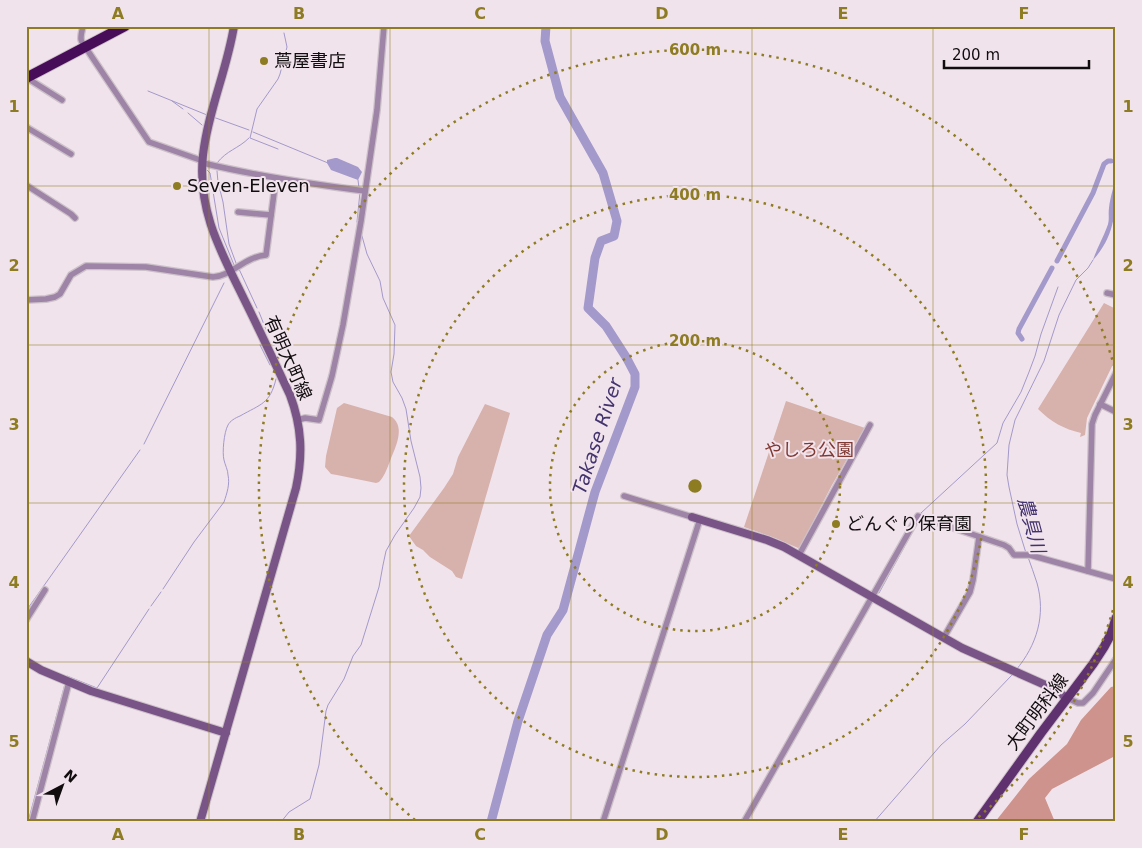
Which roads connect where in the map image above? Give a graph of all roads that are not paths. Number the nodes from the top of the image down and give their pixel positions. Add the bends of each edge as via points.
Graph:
1 (83, 26) edge
2 (125, 26) edge
3 (234, 26) edge
4 (384, 26) edge
5 (85, 47) junction
6 (27, 78) edge
7 (62, 100) dead end
8 (26, 127) edge
9 (70, 154) dead end
10 (203, 162) junction
11 (276, 178) junction
12 (26, 185) edge
13 (365, 191) junction
14 (238, 212) dead end
15 (272, 215) junction
16 (75, 218) dead end
17 (230, 271) junction
18 (1107, 293) dead end
19 (1116, 295) edge
20 (26, 300) edge
21 (1116, 373) edge
22 (1100, 404) junction
23 (1116, 412) edge
24 (298, 420) junction
25 (870, 425) dead end
26 (624, 496) dead end
27 (696, 518) junction
28 (979, 537) junction
29 (799, 555) junction
30 (1088, 570) junction
31 (1116, 579) edge
32 (45, 590) dead end
33 (873, 596) junction
34 (1116, 618) edge
35 (26, 620) edge
36 (944, 637) junction
37 (1116, 658) edge
38 (26, 661) edge
39 (68, 682) junction
40 (1067, 698) junction
41 (226, 733) junction
42 (32, 822) edge
43 (200, 822) edge
44 (603, 822) edge
45 (744, 822) edge
46 (977, 822) edge

1 - 5 street via 80,40
2 - 5 highway
3 - 10 main road, 有明大町線 via 212,111
4 - 13 street via 377,110
5 - 6 highway
5 - 10 street via 149,142
6 - 7 street
8 - 9 street
10 - 11 street
10 - 17 main road, 有明大町線 via 206,209
11 - 13 street
11 - 15 street
12 - 16 street
13 - 24 street via 343,325 322,413 319,420
14 - 15 street
15 - 17 street via 266,255 252,258
17 - 20 street via 213,276 146,267 86,266 71,275 55,297
17 - 24 main road, 有明大町線 via 290,395
18 - 19 street
21 - 22 street
22 - 23 street
22 - 30 street via 1091,428
24 - 41 main road, 有明大町線 via 301,457 296,488
25 - 29 street
26 - 27 street
27 - 29 main road via 767,540
27 - 44 street
28 - 30 street via 1007,546 1016,555 1030,555
28 - 33 street via 918,516
28 - 36 street via 970,592
29 - 33 main road
30 - 31 street
32 - 35 street
33 - 36 main road
33 - 45 street
34 - 40 main road, 大町明科線 via 1094,664
36 - 40 main road
37 - 40 street via 1083,703
38 - 39 main road
39 - 41 main road
39 - 42 street
40 - 46 main road, 大町明科線
41 - 43 main road, 有明大町線

